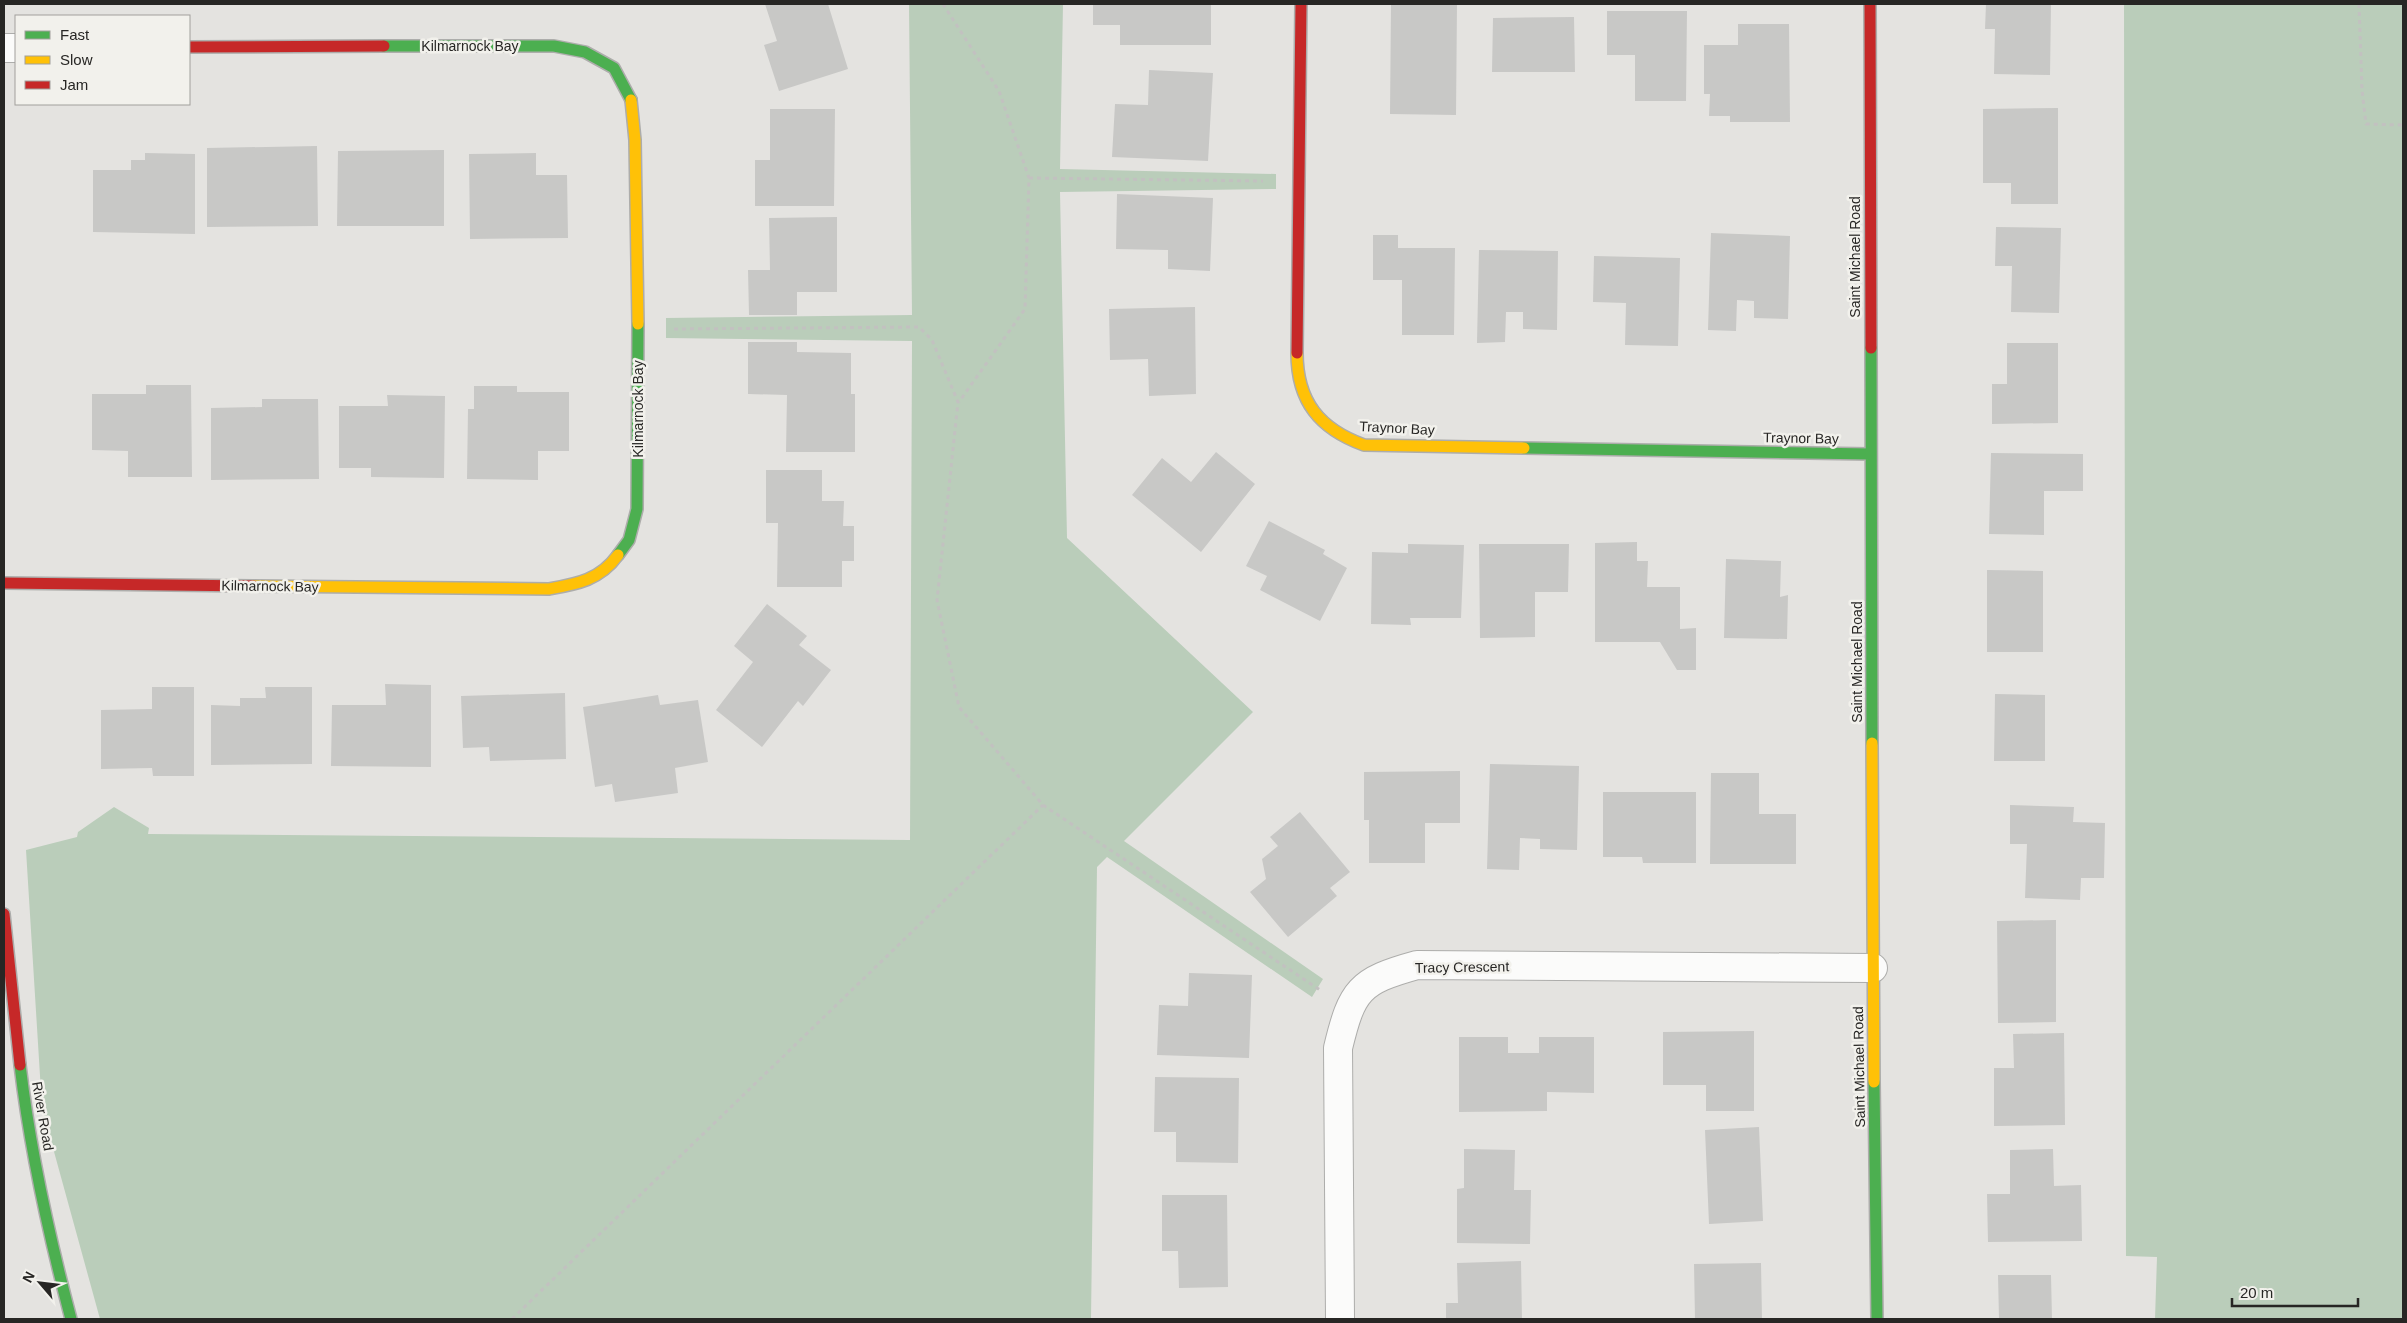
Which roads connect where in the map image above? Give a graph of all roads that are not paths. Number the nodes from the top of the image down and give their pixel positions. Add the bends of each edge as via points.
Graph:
1 (1301, 4) edge
2 (1870, 4) edge
3 (190, 47) edge
4 (1870, 454) junction
5 (4, 583) edge
6 (4, 914) edge
7 (1873, 968) junction
8 (71, 1319) edge
9 (1340, 1319) edge
10 (1877, 1319) edge

1 - 4 street, Traynor Bay via 1297,367 1304,396 1320,421 1340,438 1364,445
2 - 4 street, Saint Michael Road
3 - 5 street, Kilmarnock Bay via 554,46 585,52 614,68 631,100 635,140 637,509 629,540 608,569 578,584 539,589
4 - 7 street, Saint Michael Road
6 - 8 street, River Road via 25,1108 54,1255
7 - 9 street, Tracy Crescent via 1417,966 1381,976 1356,995 1338,1048
7 - 10 street, Saint Michael Road

